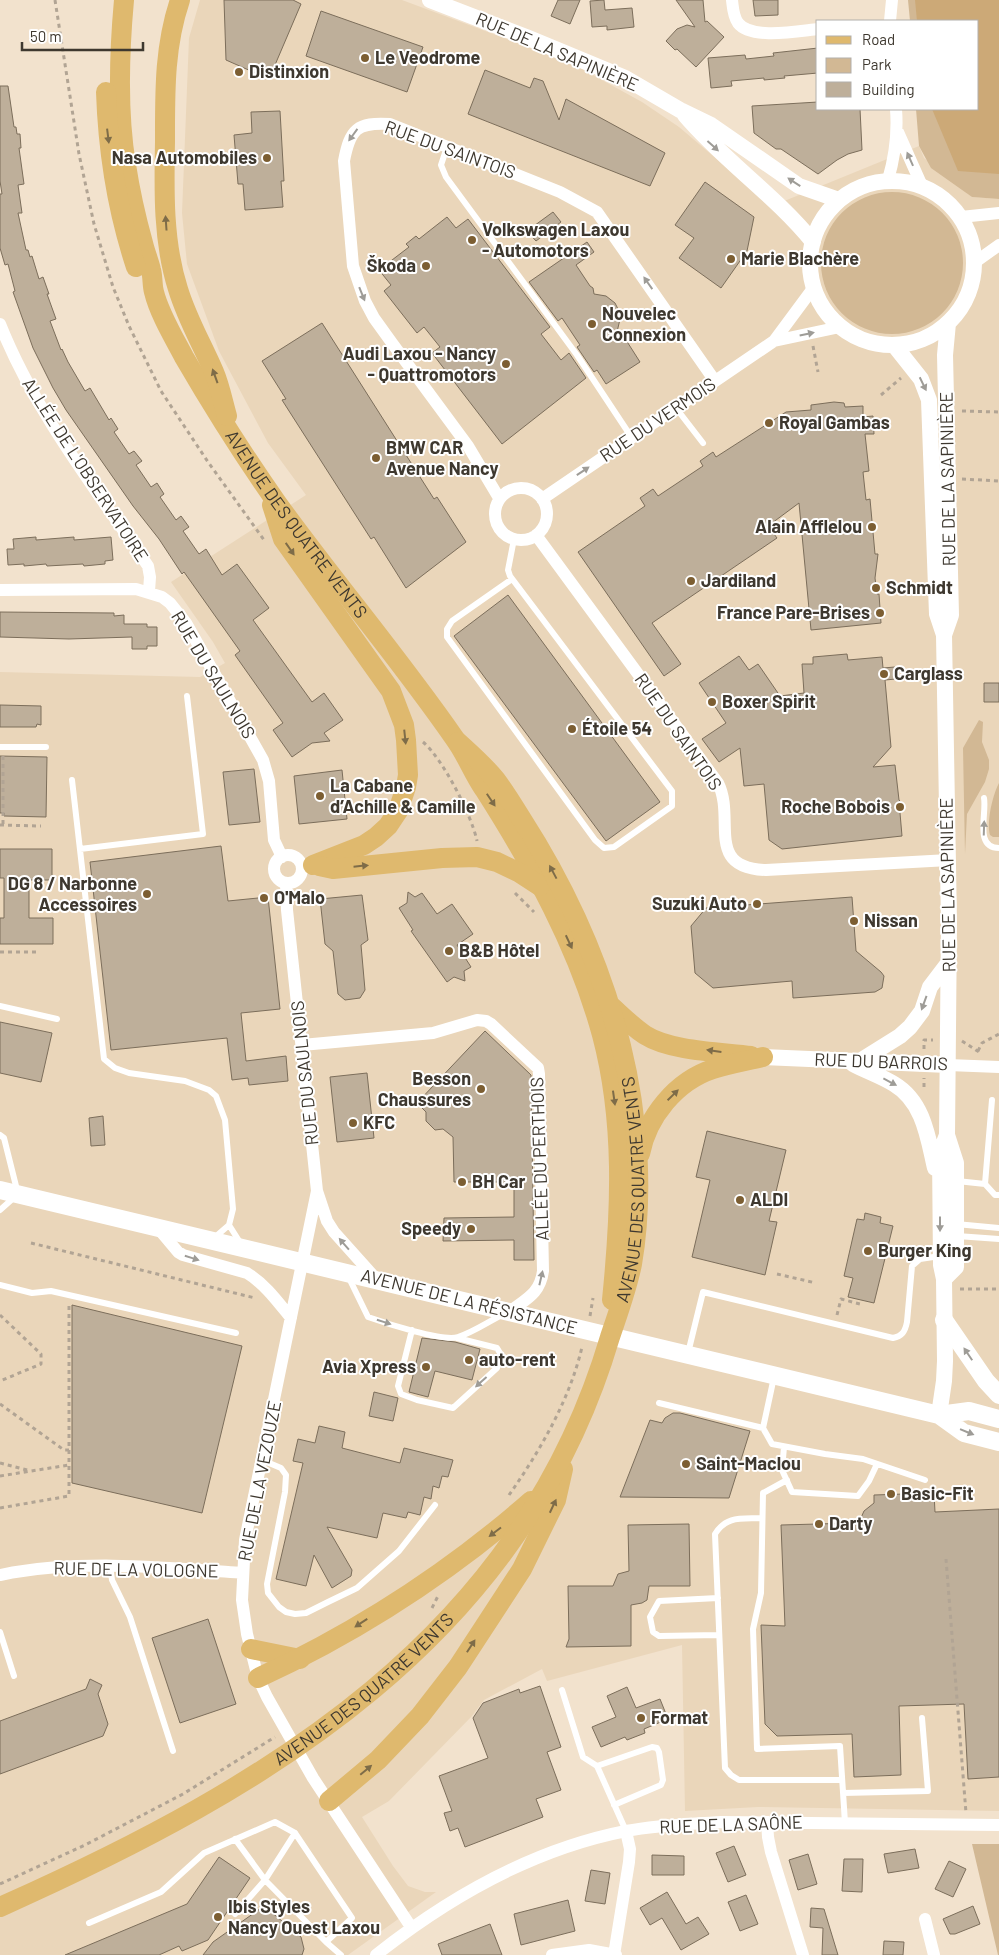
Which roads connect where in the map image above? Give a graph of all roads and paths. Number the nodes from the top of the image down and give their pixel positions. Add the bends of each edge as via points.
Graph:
1 (112, 0) edge
2 (124, 0) edge
3 (180, 0) edge
4 (430, 0) edge
5 (732, 0) edge
6 (892, 0) edge
7 (890, 20) edge
8 (816, 30) edge
9 (680, 110) junction
10 (896, 110) edge
11 (898, 132) junction
12 (447, 147) junction
13 (888, 180) junction
14 (922, 186) junction
15 (839, 200) junction
16 (999, 213) edge
17 (961, 217) junction
18 (813, 242) junction
19 (999, 245) edge
20 (974, 263) junction
21 (814, 287) junction
22 (154, 293) junction
23 (948, 323) junction
24 (0, 324) edge
25 (840, 327) junction
26 (810, 333) junction
27 (774, 341) junction
28 (894, 345) junction
29 (818, 372) dead end
30 (905, 375) dead end
31 (715, 381) junction
32 (881, 395) dead end
33 (676, 408) junction
34 (959, 411) dead end
35 (999, 412) edge
36 (632, 438) junction
37 (234, 440) junction
38 (703, 443) dead end
39 (959, 478) dead end
40 (999, 481) edge
41 (266, 488) junction
42 (500, 498) junction
43 (542, 499) junction
44 (536, 535) junction
45 (514, 539) junction
46 (512, 579) junction
47 (0, 590) edge
48 (149, 591) junction
49 (944, 635) junction
50 (186, 696) dead end
51 (458, 742) junction
52 (2, 747) edge
53 (46, 747) dead end
54 (72, 780) dead end
55 (984, 798) dead end
56 (2, 825) edge
57 (41, 826) dead end
58 (999, 848) edge
59 (80, 849) junction
60 (282, 856) junction
61 (949, 860) junction
62 (307, 866) junction
63 (286, 883) junction
64 (544, 889) junction
65 (511, 890) dead end
66 (538, 916) dead end
67 (0, 952) edge
68 (37, 952) dead end
69 (949, 962) junction
70 (0, 1006) edge
71 (612, 1007) junction
72 (57, 1019) dead end
73 (999, 1034) edge
74 (302, 1045) junction
75 (978, 1050) dead end
76 (762, 1057) junction
77 (853, 1061) junction
78 (948, 1065) junction
79 (999, 1067) edge
80 (948, 1087) junction
81 (910, 1098) junction
82 (992, 1100) dead end
83 (0, 1135) edge
84 (947, 1135) junction
85 (637, 1169) junction
86 (956, 1181) junction
87 (985, 1184) junction
88 (0, 1190) edge
89 (318, 1191) junction
90 (940, 1191) junction
91 (18, 1194) junction
92 (999, 1195) edge
93 (0, 1210) edge
94 (229, 1225) junction
95 (157, 1227) junction
96 (999, 1228) edge
97 (956, 1230) junction
98 (999, 1239) edge
99 (211, 1240) junction
100 (31, 1244) dead end
101 (243, 1248) junction
102 (940, 1256) junction
103 (303, 1262) junction
104 (346, 1272) junction
105 (778, 1274) dead end
106 (377, 1280) junction
107 (816, 1283) dead end
108 (944, 1284) junction
109 (0, 1285) edge
110 (999, 1289) edge
111 (69, 1295) junction
112 (256, 1298) dead end
113 (593, 1298) dead end
114 (860, 1304) dead end
115 (509, 1312) junction
116 (0, 1315) edge
117 (292, 1318) junction
118 (944, 1320) junction
119 (835, 1324) junction
120 (588, 1325) dead end
121 (412, 1330) junction
122 (236, 1333) dead end
123 (457, 1338) junction
124 (583, 1343) dead end
125 (607, 1349) junction
126 (688, 1354) junction
127 (774, 1375) junction
128 (0, 1382) edge
129 (999, 1395) edge
130 (659, 1402) dead end
131 (0, 1404) edge
132 (939, 1415) junction
133 (999, 1418) edge
134 (763, 1428) junction
135 (999, 1442) edge
136 (568, 1447) junction
137 (784, 1447) junction
138 (69, 1450) junction
139 (262, 1460) junction
140 (0, 1463) edge
141 (877, 1464) junction
142 (69, 1465) junction
143 (32, 1471) junction
144 (0, 1476) edge
145 (787, 1480) junction
146 (925, 1480) dead end
147 (545, 1488) junction
148 (508, 1496) dead end
149 (435, 1505) dead end
150 (0, 1508) edge
151 (762, 1518) junction
152 (946, 1559) dead end
153 (110, 1566) junction
154 (243, 1573) junction
155 (0, 1575) edge
156 (431, 1578) junction
157 (718, 1598) junction
158 (426, 1613) dead end
159 (0, 1632) edge
160 (720, 1635) junction
161 (251, 1649) junction
162 (300, 1659) junction
163 (14, 1676) dead end
164 (258, 1678) junction
165 (562, 1690) dead end
166 (922, 1718) dead end
167 (279, 1734) dead end
168 (173, 1751) dead end
169 (597, 1766) junction
170 (842, 1780) junction
171 (843, 1793) junction
172 (329, 1801) junction
173 (614, 1805) junction
174 (767, 1822) junction
175 (845, 1823) junction
176 (967, 1825) junction
177 (999, 1825) edge
178 (626, 1831) junction
179 (295, 1833) junction
180 (235, 1840) junction
181 (266, 1880) junction
182 (0, 1884) edge
183 (0, 1907) edge
184 (235, 1914) dead end
185 (925, 1919) dead end
186 (89, 1924) dead end
187 (411, 1927) junction
188 (326, 1942) junction
189 (341, 1955) edge
190 (376, 1955) edge
191 (552, 1955) edge
192 (615, 1955) edge
193 (804, 1955) edge
194 (934, 1955) edge

1 -> 22 main road, AVENUE DES QUATRE VENTS via 106,82 111,157 129,247 140,278
2 - 22 main road, AVENUE DES QUATRE VENTS via 119,80 124,153
37 -> 3 main road via 215,374 178,290 168,241 164,168 165,66 169,37
4 - 9 street, RUE DE LA SAPINIÈRE via 625,78
5 - 8 street via 738,23 747,30 757,33
6 - 7 street
15 -> 9 street, RUE DE LA SAPINIÈRE via 799,186 711,125
9 -> 18 street, RUE DE LA SAPINIÈRE via 702,135 796,220
10 - 11 street
11 - 13 street
14 -> 11 street
31 -> 12 street, RUE DU SAINTOIS via 597,212 560,192
12 - 36 lane via 441,165 446,177 577,355
12 -> 42 street, RUE DU SAINTOIS via 390,124 368,123 353,133 344,161 352,266 374,318 468,446
13 - 14 street
13 - 15 street via 862,186
14 - 17 street via 946,200
15 - 18 street via 825,215
16 - 17 street
17 - 20 street via 971,239
18 - 21 street via 810,266
19 - 20 street
20 - 23 street via 970,289
21 - 25 street via 824,309
21 - 27 street, RUE DU VERMOIS
22 - 37 main road, AVENUE DES QUATRE VENTS via 173,337
23 - 28 street via 919,341
23 - 49 street, RUE DE LA SAPINIÈRE via 951,615
24 - 48 street, ALLÉE DE L'OBSERVATOIRE via 27,383 48,419 148,566
25 - 26 street, RUE DU VERMOIS
25 - 28 street via 870,342
27 -> 26 street, RUE DU VERMOIS
26 - 29 path
27 - 31 street, RUE DU VERMOIS
28 -> 49 street, RUE DE LA SAPINIÈRE via 921,379 929,400 937,614
30 - 32 path
31 - 33 street, RUE DU VERMOIS
33 - 36 street, RUE DU VERMOIS
33 - 38 lane
34 - 35 path
43 -> 36 street, RUE DU VERMOIS
37 - 41 main road, AVENUE DES QUATRE VENTS
39 - 40 path
41 - 51 main road, AVENUE DES QUATRE VENTS
41 -> 62 main road via 283,539 391,691 406,740 406,787 398,811 388,826 364,845
42 - 43 street via 521,487 537,493
42 - 45 street via 494,511 496,524 505,535
43 - 44 street via 546,520
44 - 45 street via 524,540
44 - 61 street, RUE DU SAINTOIS via 718,783 723,797 726,842 736,863 751,870 766,870
45 - 46 lane via 508,570
46 - 46 lane via 672,791 672,806 614,848 604,848 594,840 447,637 452,621
47 - 48 street
48 - 60 street, RUE DU SAULNOIS via 162,596 186,623 263,760 269,781 274,840
49 - 61 street, RUE DE LA SAPINIÈRE
50 - 59 lane via 204,834
51 -> 64 main road, AVENUE DES QUATRE VENTS
71 -> 51 main road, AVENUE DES QUATRE VENTS via 586,941 537,844 494,778
52 - 53 lane
52 - 56 path
54 - 59 lane
58 -> 55 lane via 992,848 984,839
56 - 57 path
59 - 94 lane via 104,1059 129,1073 185,1082 209,1090 216,1096 225,1120 232,1182 233,1209
60 - 62 street via 294,857
60 - 63 street via 274,870 276,877
61 - 69 street, RUE DE LA SAPINIÈRE
62 - 63 street via 294,882
62 -> 64 main road via 333,869 477,857 497,862
63 - 74 street, RUE DU SAULNOIS
64 -> 125 main road, AVENUE DES QUATRE VENTS via 574,953 592,1003 609,1065 616,1114 620,1217
65 - 66 path
67 - 68 path
69 -> 77 street via 930,987 922,1011 910,1027 900,1036
69 - 78 street, RUE DE LA SAPINIÈRE
70 - 72 lane
76 -> 71 main road via 657,1041
71 - 85 main road, AVENUE DES QUATRE VENTS via 627,1074
73 - 75 path via 982,1043
74 - 89 street, RUE DU SAULNOIS
115 -> 74 street, ALLÉE DU PERTHOIS via 536,1292 543,1272 538,1068 491,1024 477,1020 432,1033
76 - 77 street, RUE DU BARROIS
85 -> 76 main road via 645,1135 660,1109 675,1093 712,1069
77 - 78 street, RUE DU BARROIS
77 -> 81 street via 894,1084
78 - 79 street, RUE DU BARROIS
78 - 80 street, RUE DE LA SAPINIÈRE
80 - 81 path via 924,1087
80 - 84 street, RUE DE LA SAPINIÈRE
81 - 90 street via 921,1114
82 - 87 lane
83 - 91 lane via 4,1138
84 - 86 street, RUE DE LA SAPINIÈRE via 956,1162
84 - 90 street, RUE DE LA SAPINIÈRE via 940,1153
85 - 125 main road, AVENUE DES QUATRE VENTS via 636,1229 631,1268
86 - 87 lane
86 - 97 street, RUE DE LA SAPINIÈRE
87 - 92 lane via 994,1195
88 - 91 main road, AVENUE DE LA RÉSISTANCE
89 - 103 street, RUE DU SAULNOIS
106 -> 89 street via 334,1232 327,1221
90 -> 102 street, RUE DE LA SAPINIÈRE
91 - 93 lane
91 - 95 main road, AVENUE DE LA RÉSISTANCE
94 - 99 lane
94 - 101 lane
95 - 99 main road, AVENUE DE LA RÉSISTANCE
95 -> 117 street via 183,1255 252,1276
96 - 97 lane
97 - 98 lane
97 - 108 street, RUE DE LA SAPINIÈRE via 956,1267
99 - 101 main road, AVENUE DE LA RÉSISTANCE
100 - 112 path
101 - 103 main road, AVENUE DE LA RÉSISTANCE
102 - 108 street, RUE DE LA SAPINIÈRE
102 - 119 lane via 920,1259 912,1266 907,1322 899,1336 892,1338
103 - 104 main road, AVENUE DE LA RÉSISTANCE
103 - 117 street, RUE DE LA VEZOUZE
104 - 106 main road, AVENUE DE LA RÉSISTANCE
104 -> 121 lane via 368,1317
105 - 107 path
106 - 115 main road, AVENUE DE LA RÉSISTANCE
108 - 110 path
108 - 118 street, RUE DE LA SAPINIÈRE
109 - 111 lane
111 - 122 lane
111 - 138 path
113 - 120 path
114 - 119 path via 841,1299
115 - 123 lane
115 - 126 main road, AVENUE DE LA RÉSISTANCE
116 - 128 path via 41,1354 41,1364
117 - 139 street, RUE DE LA VEZOUZE
129 -> 118 main road
118 - 132 street, RUE DE LA SAPINIÈRE via 944,1381
119 - 126 lane via 703,1292
121 - 123 lane
123 -> 121 lane via 496,1348 500,1353 497,1368 453,1408 401,1394 398,1386
124 - 148 path via 564,1399 530,1465
125 - 136 main road, AVENUE DES QUATRE VENTS via 590,1400
126 - 127 main road, AVENUE DE LA RÉSISTANCE
127 - 132 main road, AVENUE DE LA RÉSISTANCE
127 - 134 lane
130 - 134 lane
131 - 138 path via 64,1450
132 - 133 main road, AVENUE DE LA RÉSISTANCE via 969,1411
132 -> 135 main road, AVENUE DE LA RÉSISTANCE via 964,1433
134 - 137 lane via 772,1444
136 - 147 main road, AVENUE DES QUATRE VENTS
172 -> 136 main road via 378,1760 420,1716 458,1667 522,1570 556,1500
137 - 141 lane
137 - 145 lane via 782,1470
138 - 142 path
139 - 149 lane via 282,1468 286,1475 268,1593 278,1607 295,1614 306,1613 357,1588 399,1551
139 - 154 street, RUE DE LA VEZOUZE via 245,1540
140 - 143 path
141 - 145 lane via 858,1496 792,1492
141 - 146 lane
142 - 143 path
142 - 150 path via 69,1496
143 - 144 path
145 - 151 lane via 763,1494
147 -> 156 main road via 500,1529
147 - 183 main road, AVENUE DES QUATRE VENTS via 511,1544 454,1613 401,1666 341,1716 280,1759 176,1821
151 - 157 lane via 729,1520 721,1524 715,1534
151 - 170 lane via 761,1593 753,1630 757,1749 840,1746
152 - 176 path
153 - 154 street, RUE DE LA VOLOGNE
153 - 155 street, RUE DE LA VOLOGNE via 62,1566
153 - 168 lane via 112,1580 130,1617
154 - 161 street, RUE DE LA VEZOUZE via 244,1620
156 - 158 path via 438,1596
156 -> 162 main road
157 - 160 lane
157 - 160 lane via 660,1601 650,1617 653,1632 659,1636
159 - 163 lane
160 - 170 lane via 725,1768 739,1780
161 - 162 main road
161 - 164 street, RUE DE LA VEZOUZE
162 - 164 main road
164 - 172 street, RUE DE LA VEZOUZE
165 - 169 lane via 583,1757
166 - 171 lane via 928,1791
167 - 182 path via 183,1794 85,1845
169 - 173 lane
169 - 173 lane via 652,1747 659,1752 661,1785
170 - 171 lane
171 - 175 lane
172 - 187 street, RUE DE LA VEZOUZE
173 - 178 lane
174 - 175 street, RUE DE LA SAÔNE
174 - 178 street, RUE DE LA SAÔNE via 679,1824
174 - 193 street via 771,1852
175 - 176 street, RUE DE LA SAÔNE
176 - 177 street, RUE DE LA SAÔNE
178 - 187 street, RUE DE LA SAÔNE via 590,1840 522,1865 470,1890
178 - 192 street via 629,1862
179 - 180 lane via 275,1822
179 - 181 lane
179 - 188 lane via 352,1918
180 - 181 lane
180 - 186 lane via 204,1854 161,1892
181 - 184 lane
181 - 188 lane
185 - 194 street
187 - 190 street, RUE DE LA SAÔNE
188 - 189 lane
191 - 192 street via 589,1950

